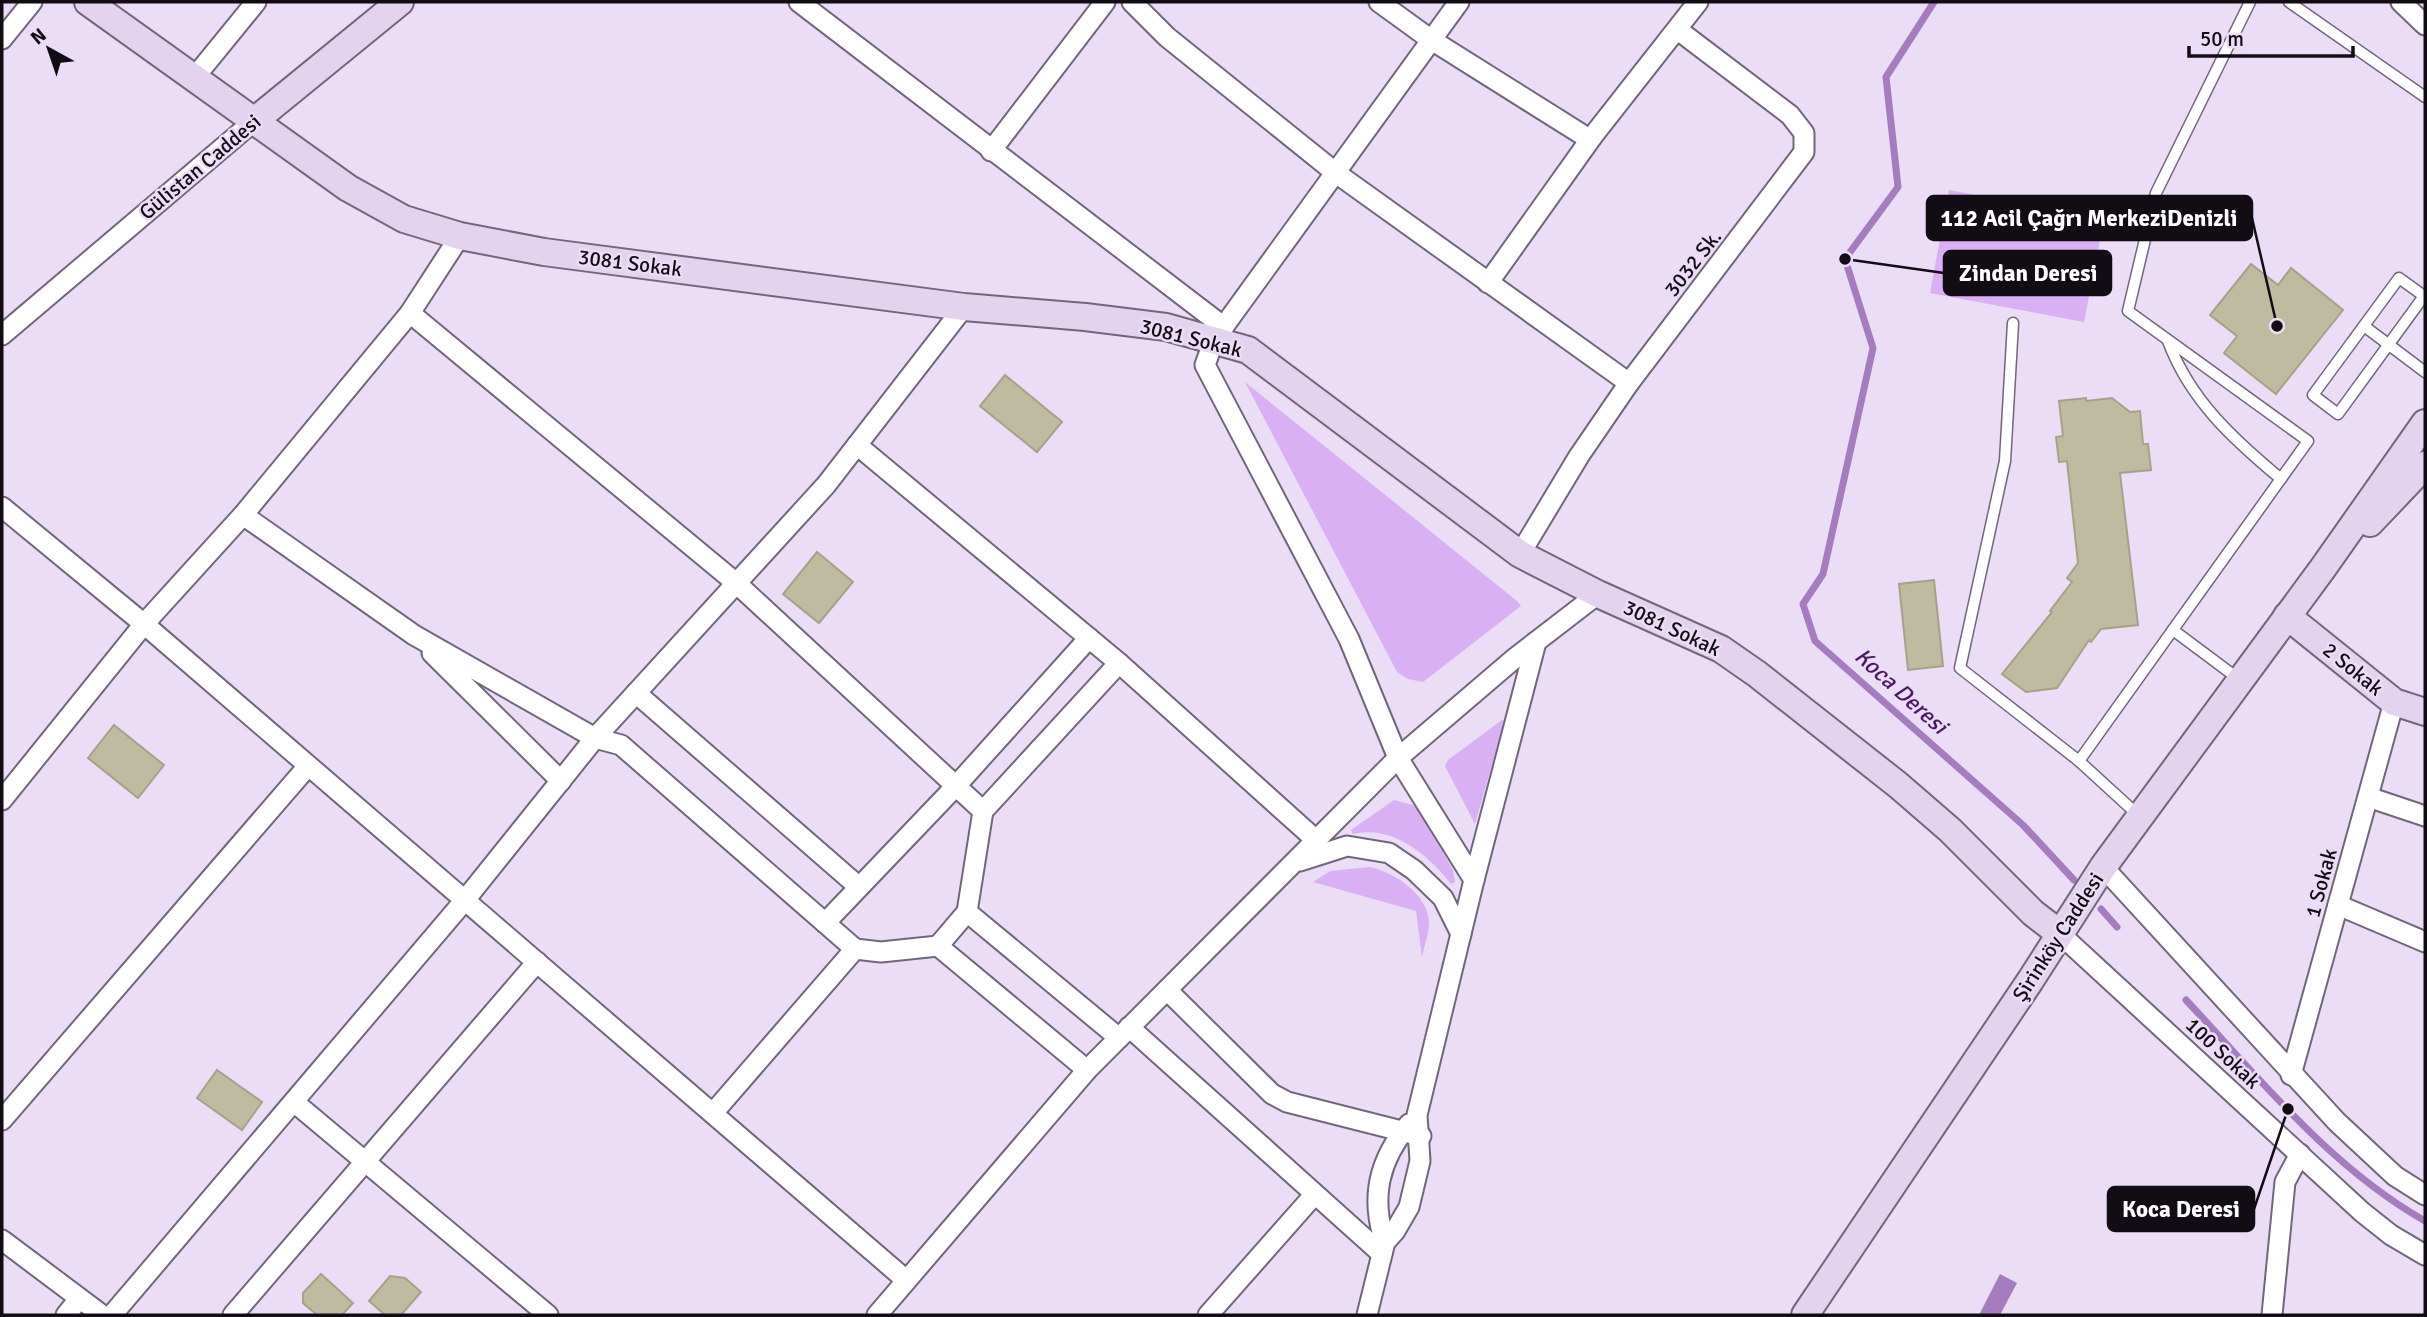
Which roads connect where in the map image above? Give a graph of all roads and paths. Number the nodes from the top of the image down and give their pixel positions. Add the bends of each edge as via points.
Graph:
1 (33, 2) edge
2 (88, 2) edge
3 (256, 2) edge
4 (400, 2) edge
5 (799, 2) edge
6 (1105, 2) edge
7 (1132, 2) edge
8 (1378, 2) edge
9 (1459, 2) edge
10 (1698, 2) edge
11 (2250, 2) edge
12 (2289, 2) edge
13 (2401, 2) edge
14 (2425, 25) edge
15 (1678, 30) junction
16 (2, 39) edge
17 (1430, 39) junction
18 (194, 78) junction
19 (2425, 97) edge
20 (253, 121) junction
21 (1592, 137) junction
22 (991, 151) junction
23 (1336, 173) junction
24 (460, 236) junction
25 (1488, 283) junction
26 (964, 307) junction
27 (410, 313) junction
28 (2013, 323) dead end
29 (2364, 326) junction
30 (1219, 334) junction
31 (2, 335) edge
32 (2167, 339) junction
33 (2388, 345) junction
34 (2425, 372) edge
35 (1629, 383) junction
36 (2425, 423) edge
37 (858, 445) junction
38 (2425, 465) edge
39 (2281, 479) junction
40 (2, 506) edge
41 (243, 515) junction
42 (1520, 554) junction
43 (2323, 568) junction
44 (735, 582) junction
45 (1598, 594) junction
46 (2287, 616) junction
47 (144, 624) junction
48 (2173, 630) junction
49 (414, 635) junction
50 (1089, 638) junction
51 (1536, 642) junction
52 (1119, 663) junction
53 (2240, 680) junction
54 (636, 693) junction
55 (2394, 702) junction
56 (2425, 712) edge
57 (595, 738) junction
58 (1398, 758) junction
59 (2079, 761) junction
60 (308, 766) junction
61 (561, 781) junction
62 (955, 787) junction
63 (2368, 797) junction
64 (2, 800) edge
65 (983, 811) junction
66 (2425, 816) edge
67 (2140, 817) junction
68 (1316, 840) junction
69 (1293, 864) junction
70 (2103, 867) junction
71 (1474, 880) junction
72 (859, 887) junction
73 (465, 900) junction
74 (2338, 905) junction
75 (967, 912) junction
76 (825, 923) junction
77 (2059, 933) junction
78 (1461, 934) junction
79 (2425, 939) edge
80 (938, 946) junction
81 (855, 949) junction
82 (537, 962) junction
83 (1167, 990) junction
84 (1124, 1033) junction
85 (1087, 1070) junction
86 (2291, 1075) junction
87 (294, 1102) junction
88 (713, 1113) junction
89 (2, 1120) edge
90 (1412, 1134) junction
91 (2300, 1154) junction
92 (365, 1162) junction
93 (1315, 1194) junction
94 (2425, 1195) edge
95 (2, 1240) edge
96 (1384, 1248) junction
97 (2425, 1255) edge
98 (906, 1279) junction
99 (79, 1298) junction
100 (66, 1315) edge
101 (102, 1315) edge
102 (112, 1315) edge
103 (233, 1315) edge
104 (548, 1315) edge
105 (877, 1315) edge
106 (1208, 1315) edge
107 (1367, 1315) edge
108 (1805, 1315) edge
109 (2272, 1315) edge

1 - 16 street
2 - 18 street, 3081 Sokak
3 - 18 street
4 - 20 street, Gülistan Caddesi
5 - 22 street
6 - 22 street
7 - 23 street via 1167,37
8 - 17 street
9 - 17 street
10 - 15 street
11 - 32 lane via 2156,193 2128,311
12 - 19 lane
13 - 14 street
15 - 21 street
15 - 35 street, 3032 Sk. via 1790,115 1804,133 1804,152
17 - 21 street
17 - 23 street
18 - 20 street, 3081 Sokak
20 - 24 street, 3081 Sokak via 348,188 404,219
20 - 31 street, Gülistan Caddesi
21 - 25 street
22 - 30 street
23 - 25 street
23 - 30 street
24 - 26 street, 3081 Sokak via 544,252
24 - 27 street
25 - 35 street
26 - 30 street, 3081 Sokak
26 - 37 street
27 - 41 street
27 - 44 street
28 - 59 lane via 2005,461 1960,668
29 - 33 lane
29 - 33 lane via 2399,278 2424,296
29 - 33 lane via 2313,395 2338,414
30 - 42 street, 3081 Sokak
30 - 58 street via 1205,365 1337,614
32 - 39 lane via 2179,371 2198,399 2242,447
32 - 39 lane via 2308,441
33 - 34 lane
35 - 42 street, 3032 Sk.
36 - 43 street, Şirinköy Caddesi
37 - 44 street
37 - 50 street
38 - 43 street, Şirinköy Caddesi
39 - 48 lane
40 - 47 street
41 - 47 street
41 - 49 street
42 - 45 street, 3081 Sokak
43 - 46 street, Şirinköy Caddesi
44 - 54 street
44 - 62 street
45 - 51 street
45 - 77 street, 3081 Sokak via 1721,649 1757,674 1951,830
46 - 53 street, Şirinköy Caddesi
46 - 55 street, 2 Sokak
47 - 60 street
47 - 64 street
48 - 53 lane
48 - 59 lane
49 - 57 street
49 - 61 street
50 - 52 street
50 - 62 street
51 - 58 street
51 - 71 street
52 - 65 street
52 - 68 street
53 - 67 street, Şirinköy Caddesi
54 - 57 street
54 - 72 street
55 - 56 street, 2 Sokak
55 - 63 street, 1 Sokak
57 - 61 street
57 - 76 street via 621,745
58 - 68 street
58 - 71 street
59 - 67 lane
60 - 73 street
60 - 89 street
61 - 73 street
62 - 65 street
62 - 72 street
63 - 66 street
63 - 74 street, 1 Sokak
65 - 75 street
67 - 70 street, Şirinköy Caddesi
68 - 69 street
69 - 78 street via 1347,846 1388,853 1443,898
69 - 83 street
70 - 77 street, Şirinköy Caddesi
70 - 86 street, 100 Sokak
71 - 78 street
72 - 76 street
73 - 82 street
73 - 87 street
74 - 79 street
74 - 86 street, 1 Sokak
75 - 80 street
75 - 84 street
76 - 81 street
77 - 91 street, 100 Sokak
77 - 108 street, Şirinköy Caddesi
78 - 90 street
80 - 81 street via 881,952
80 - 85 street
81 - 88 street
82 - 88 street
82 - 92 street
83 - 84 street
83 - 90 street via 1272,1094 1287,1102
84 - 85 street
84 - 93 street
85 - 98 street
86 - 94 street, 100 Sokak via 2395,1176
87 - 92 street
87 - 102 street
88 - 98 street
90 - 96 street via 1420,1161 1409,1207
90 - 96 street via 1390,1150 1375,1202
91 - 97 street, 100 Sokak via 2372,1220
91 - 109 street via 2285,1182
92 - 103 street
92 - 104 street
93 - 96 street
93 - 106 street
95 - 99 street
96 - 107 street
98 - 105 street
99 - 100 street
99 - 101 street

